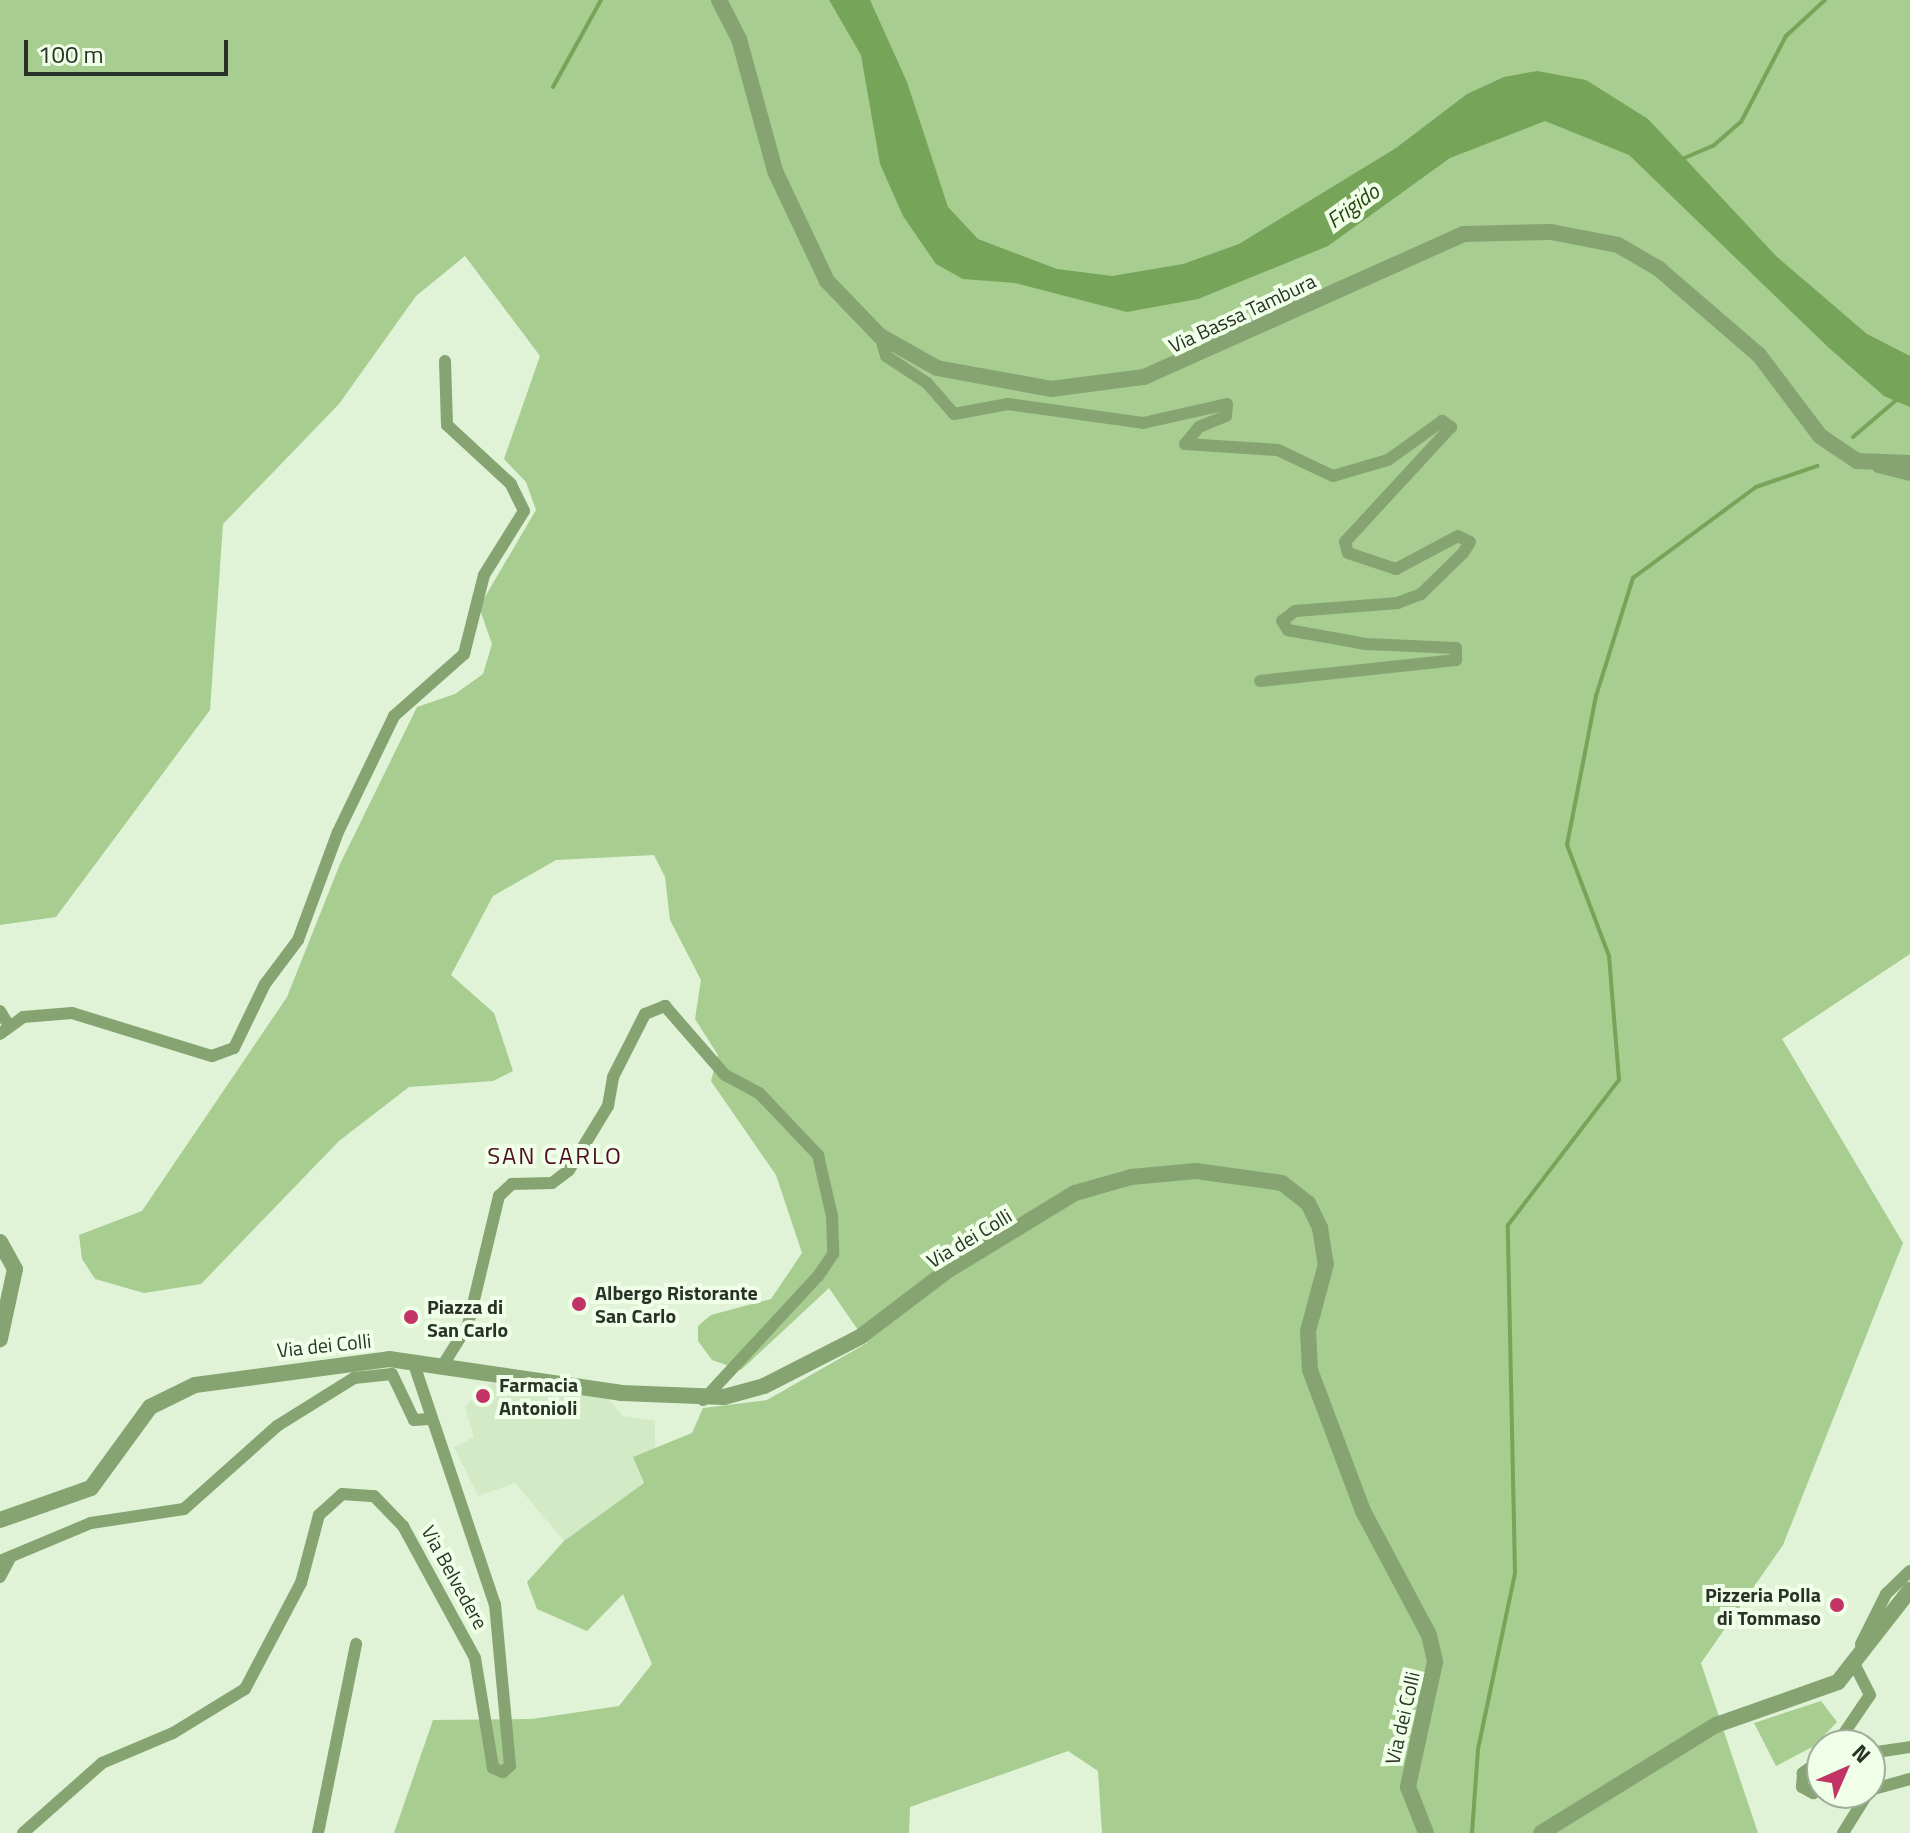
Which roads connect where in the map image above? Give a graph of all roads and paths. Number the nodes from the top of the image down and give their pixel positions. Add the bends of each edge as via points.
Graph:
1 (719, 0) edge
2 (880, 336) junction
3 (445, 361) dead end
4 (1857, 461) junction
5 (1910, 463) edge
6 (1910, 475) edge
7 (1260, 681) dead end
8 (0, 1011) edge
9 (5, 1030) edge
10 (0, 1242) edge
11 (0, 1339) edge
12 (413, 1361) junction
13 (443, 1365) junction
14 (703, 1400) junction
15 (429, 1419) junction
16 (0, 1520) edge
17 (5, 1559) edge
18 (1910, 1571) edge
19 (0, 1577) edge
20 (1910, 1590) edge
21 (356, 1644) dead end
22 (1850, 1671) junction
23 (1847, 1729) edge
24 (1910, 1747) edge
25 (1886, 1751) edge
26 (1806, 1771) edge
27 (1910, 1779) edge
28 (1886, 1787) edge
29 (1806, 1789) edge
30 (1858, 1809) edge
31 (23, 1833) edge
32 (318, 1833) edge
33 (1426, 1833) edge
34 (1541, 1833) edge
35 (1843, 1833) edge

1 - 2 street, Via Bassa Tambura via 739,39 795,222 827,281
2 - 4 street, Via Bassa Tambura via 937,368 982,380 1051,389 1105,384 1183,364 1463,234 1551,232 1618,245 1659,269 1720,315 1759,355 1802,419
2 - 7 street via 886,356 927,383 954,414 1008,404 1143,423 1227,404 1226,416 1199,427 1185,444 1278,450 1333,476 1388,460 1442,421 1451,427 1345,542 1348,553 1396,569 1458,536 1470,542 1463,553 1421,594 1398,603 1295,611 1282,621 1288,630 1366,644 1456,648 1456,660
3 - 9 street via 447,425 511,484 524,511 484,575 464,654 394,716 338,832 298,940 265,984 239,1041 220,1057 100,1017 42,1012
4 - 5 street
4 - 6 street
8 - 9 street
10 - 11 street via 15,1269
12 - 13 street, Via dei Colli
12 - 15 street, Via Belvedere
12 - 16 street, Via dei Colli via 361,1360 195,1385 150,1407 91,1488
13 - 14 street, Via dei Colli
13 - 14 street via 468,1325 499,1196 512,1184 552,1183 569,1170 608,1106 613,1077 645,1014 665,1006 725,1075 759,1093 818,1155 832,1216 833,1254 818,1276
14 - 33 street, Via dei Colli via 764,1386 860,1337 947,1271 1075,1193 1131,1177 1196,1171 1282,1183 1308,1203 1326,1264 1308,1331 1310,1370 1363,1511 1429,1635 1435,1662 1408,1787
15 - 17 street via 414,1420 392,1374 354,1378 277,1426 184,1509 91,1523
15 - 31 street, Via Belvedere via 475,1530 495,1605 510,1766 493,1768 475,1658 403,1526 374,1496 342,1494 319,1515 301,1583 245,1689 173,1733 102,1763
17 - 19 street
18 - 22 street via 1886,1594
20 - 22 street
21 - 32 street
22 - 23 street via 1870,1695
22 - 34 street via 1809,1696 1716,1725
24 - 25 street
26 - 29 street
27 - 28 street
30 - 35 street

